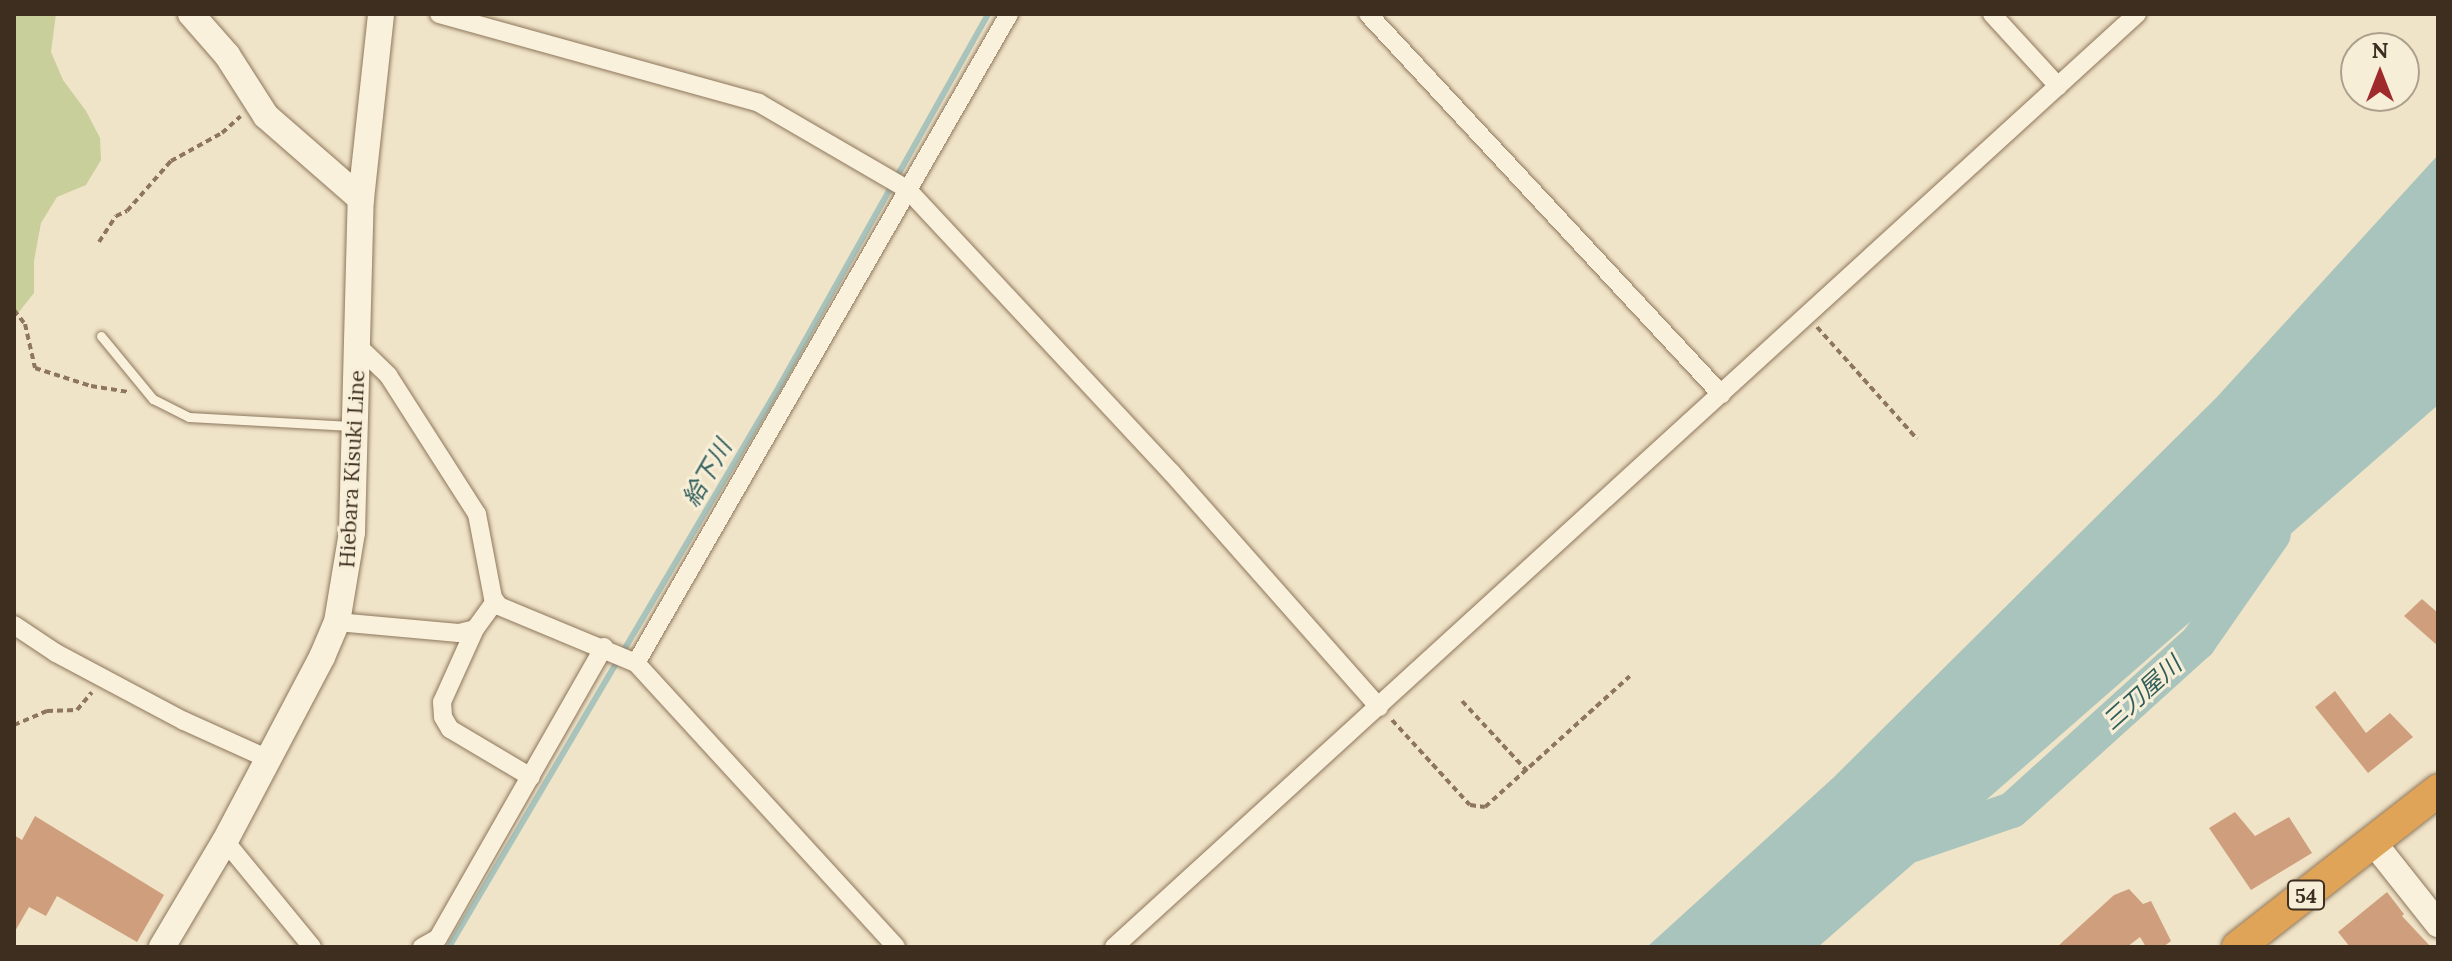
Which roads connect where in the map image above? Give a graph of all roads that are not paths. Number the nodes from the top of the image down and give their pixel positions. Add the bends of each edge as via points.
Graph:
1 (191, 14) edge
2 (381, 14) edge
3 (439, 14) edge
4 (1009, 14) edge
5 (1368, 14) edge
6 (1992, 14) edge
7 (2137, 14) edge
8 (2058, 86) junction
9 (897, 183) junction
10 (361, 199) junction
11 (101, 336) dead end
12 (358, 346) junction
13 (1721, 394) junction
14 (355, 426) junction
15 (495, 601) junction
16 (337, 622) junction
17 (14, 625) edge
18 (475, 629) junction
19 (607, 648) junction
20 (632, 661) junction
21 (1379, 707) junction
22 (268, 759) junction
23 (531, 777) junction
24 (2438, 791) edge
25 (2438, 803) edge
26 (225, 841) junction
27 (2373, 842) junction
28 (2438, 924) edge
29 (162, 947) edge
30 (312, 947) edge
31 (422, 947) edge
32 (896, 947) edge
33 (1114, 947) edge
34 (2238, 947) edge

1 - 10 main road via 282,133
2 - 10 main road, Hiebara Kisuki Line
3 - 9 street via 759,103
4 - 9 street
5 - 13 street
6 - 8 street
7 - 8 street
8 - 13 street
9 - 20 street
9 - 21 street via 1171,472
10 - 12 main road, Hiebara Kisuki Line
11 - 14 lane via 147,393 176,412 197,419
12 - 14 main road, Hiebara Kisuki Line
12 - 15 street via 388,375 477,514
13 - 21 street
14 - 16 main road, Hiebara Kisuki Line via 352,532
15 - 18 street
15 - 19 street
16 - 18 street via 459,633
16 - 22 main road, Hiebara Kisuki Line
17 - 22 street via 184,721
18 - 23 street via 442,702 443,717 450,729
19 - 20 street
19 - 23 street
20 - 32 street
21 - 33 street
22 - 26 main road, Hiebara Kisuki Line
23 - 31 street via 438,938
24 - 27 highway, 54
25 - 27 highway, 54
26 - 29 main road, Hiebara Kisuki Line
26 - 30 street
27 - 28 main road
27 - 34 highway, 54

